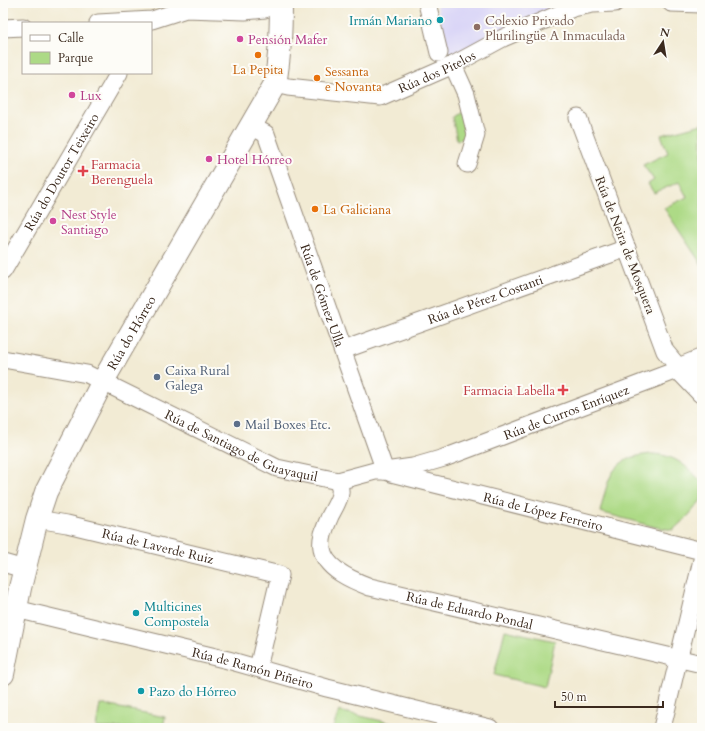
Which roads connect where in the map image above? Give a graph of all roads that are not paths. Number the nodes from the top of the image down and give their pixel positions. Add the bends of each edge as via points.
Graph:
1 (273, 3) edge
2 (281, 3) edge
3 (427, 3) edge
4 (614, 3) edge
5 (671, 3) edge
6 (702, 4) edge
7 (186, 6) edge
8 (151, 22) edge
9 (22, 27) edge
10 (3, 28) edge
11 (439, 53) dead end
12 (453, 65) junction
13 (118, 74) edge
14 (275, 84) junction
15 (578, 118) dead end
16 (251, 126) junction
17 (467, 164) dead end
18 (627, 248) junction
19 (3, 271) edge
20 (343, 350) junction
21 (3, 359) edge
22 (702, 360) edge
23 (680, 369) junction
24 (103, 381) junction
25 (702, 392) edge
26 (429, 462) junction
27 (385, 471) junction
28 (338, 481) junction
29 (428, 483) junction
30 (37, 519) junction
31 (702, 551) edge
32 (702, 560) edge
33 (3, 563) edge
34 (24, 569) junction
35 (16, 609) junction
36 (678, 659) junction
37 (702, 664) edge
38 (258, 668) junction
39 (3, 674) edge
40 (490, 728) edge
41 (662, 728) edge

1 - 7 street via 265,9 245,11
2 - 14 street, Rúa do Hórreo
3 - 11 street
4 - 12 street, Rúa dos Pitelos via 573,8 503,38
5 - 6 street
7 - 8 street
9 - 10 street
12 - 14 street, Rúa dos Pitelos via 380,97
12 - 17 street via 466,94 476,135
13 - 19 street, Rúa do Doutor Teixeiro
14 - 16 street, Rúa do Hórreo
15 - 18 street, Rúa de Neira de Mosquera
16 - 20 street, Rúa de Gómez Ulla via 266,134
16 - 24 street, Rúa do Hórreo
18 - 20 street, Rúa de Pérez Costanti
18 - 23 street, Rúa de Neira de Mosquera via 665,351
20 - 27 street, Rúa de Gómez Ulla
21 - 24 street, Rúa de Santiago de Guayaquil via 87,374
22 - 23 street, Rúa de Curros Enríquez
23 - 25 street
23 - 26 street, Rúa de Curros Enríquez
24 - 28 street, Rúa de Santiago de Guayaquil via 277,468
24 - 30 street, Rúa do Hórreo via 46,492
26 - 27 street, Rúa de Curros Enríquez
26 - 29 street via 425,472
27 - 28 street, Rúa de Santiago de Guayaquil via 375,471
27 - 29 street, Rúa de López Ferreiro
28 - 36 street, Rúa de Eduardo Pondal via 340,493 325,529 322,548 324,557 330,564 355,581 370,587
29 - 31 street, Rúa de López Ferreiro
30 - 34 street, Rúa do Hórreo
30 - 38 street, Rúa de Laverde Ruiz via 280,575
32 - 36 street
33 - 34 street
34 - 35 street, Rúa do Hórreo
35 - 38 street, Rúa de Ramón Piñeiro
35 - 39 street, Rúa do Hórreo
36 - 37 street, Rúa de Eduardo Pondal
36 - 41 street
38 - 40 street, Rúa de Ramón Piñeiro via 326,688

